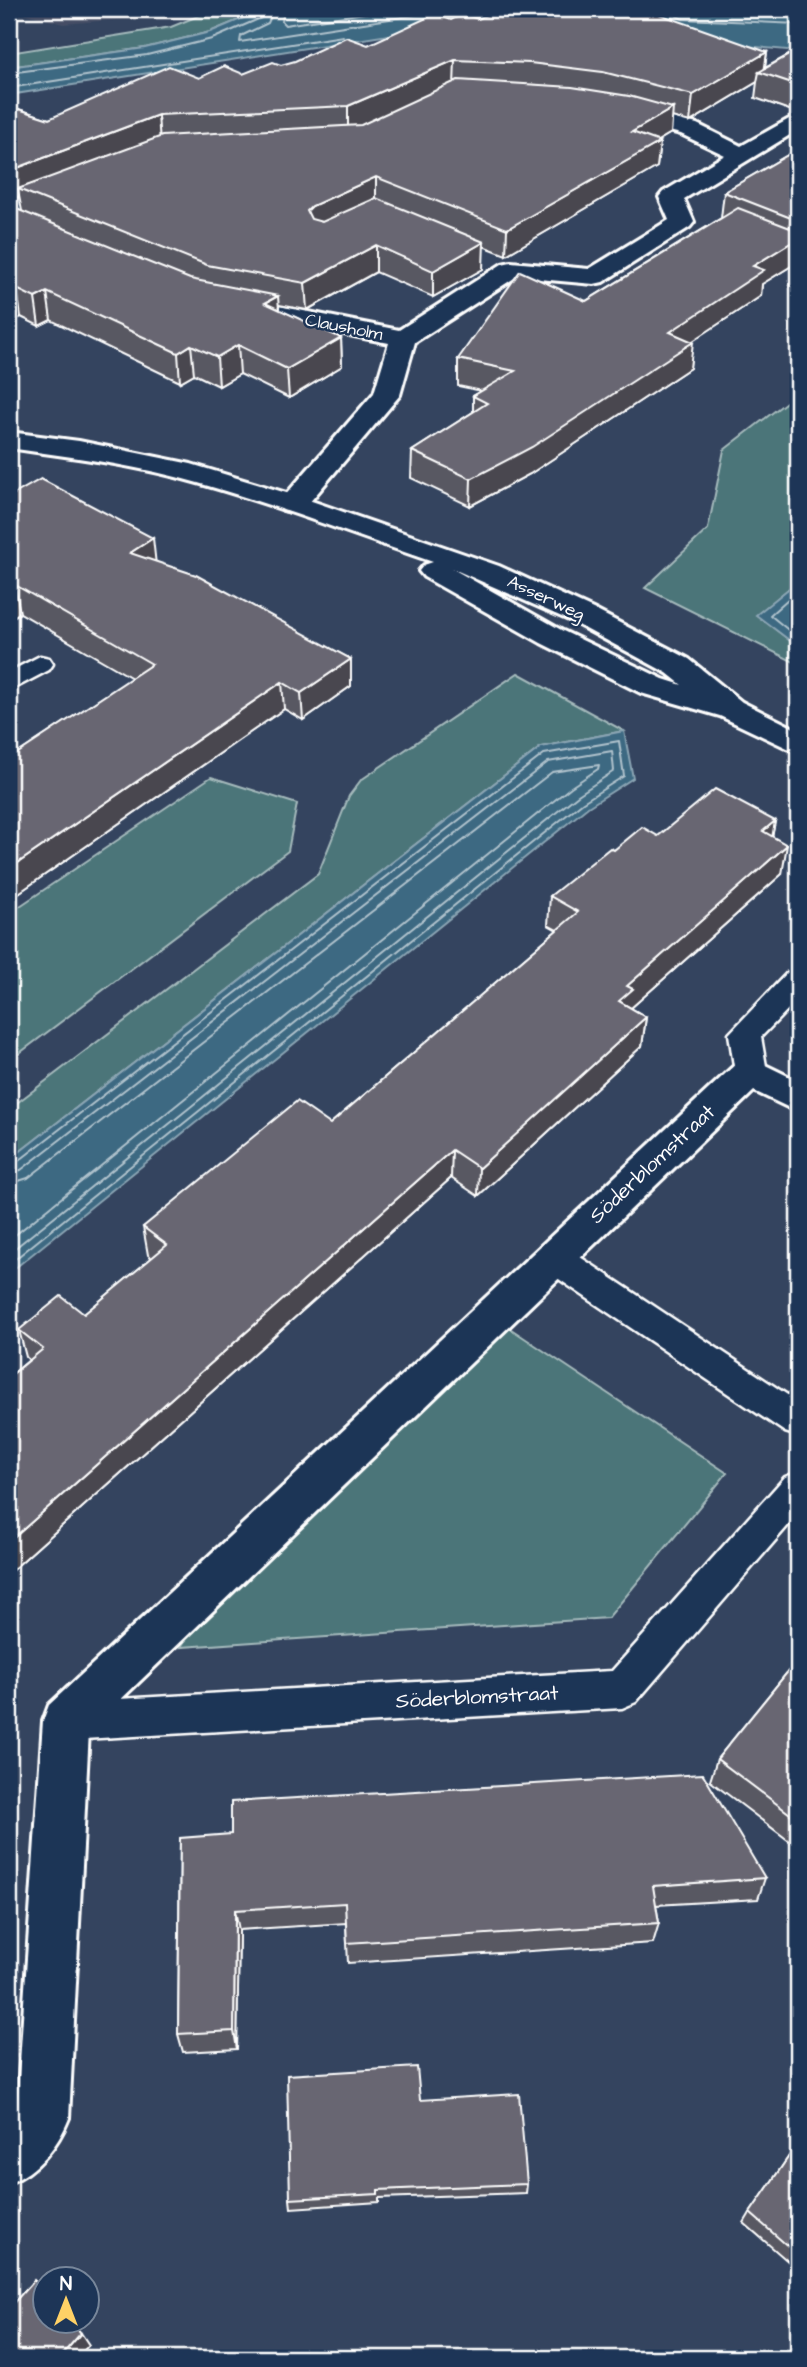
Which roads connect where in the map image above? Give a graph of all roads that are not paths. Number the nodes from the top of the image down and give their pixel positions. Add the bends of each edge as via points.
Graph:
1 (604, 107) edge
2 (798, 121) edge
3 (742, 155) junction
4 (87, 180) edge
5 (9, 210) edge
6 (9, 221) edge
7 (33, 231) edge
8 (486, 259) dead end
9 (511, 269) junction
10 (215, 302) edge
11 (403, 338) junction
12 (9, 440) edge
13 (293, 503) junction
14 (40, 664) dead end
15 (9, 683) edge
16 (798, 743) edge
17 (798, 981) edge
18 (751, 1072) junction
19 (798, 1098) edge
20 (553, 1257) junction
21 (798, 1421) edge
22 (798, 1488) edge
23 (66, 1721) junction
24 (9, 2156) edge

1 - 3 street via 689,129
2 - 3 street
3 - 9 street via 671,197 682,222 594,277
4 - 5 street
6 - 7 street
8 - 9 street
9 - 11 street, Clausholm
10 - 11 street, Clausholm
11 - 13 street, Clausholm via 387,395
12 - 13 street, Asserweg via 181,470
13 - 16 street, Asserweg via 343,521 529,625 652,686 731,709
14 - 15 lane
17 - 18 lane via 745,1034
18 - 19 street
18 - 20 street, Söderblomstraat
20 - 21 lane
20 - 23 street, Söderblomstraat
22 - 23 lane, Söderblomstraat via 622,1689
23 - 24 street via 43,2118

